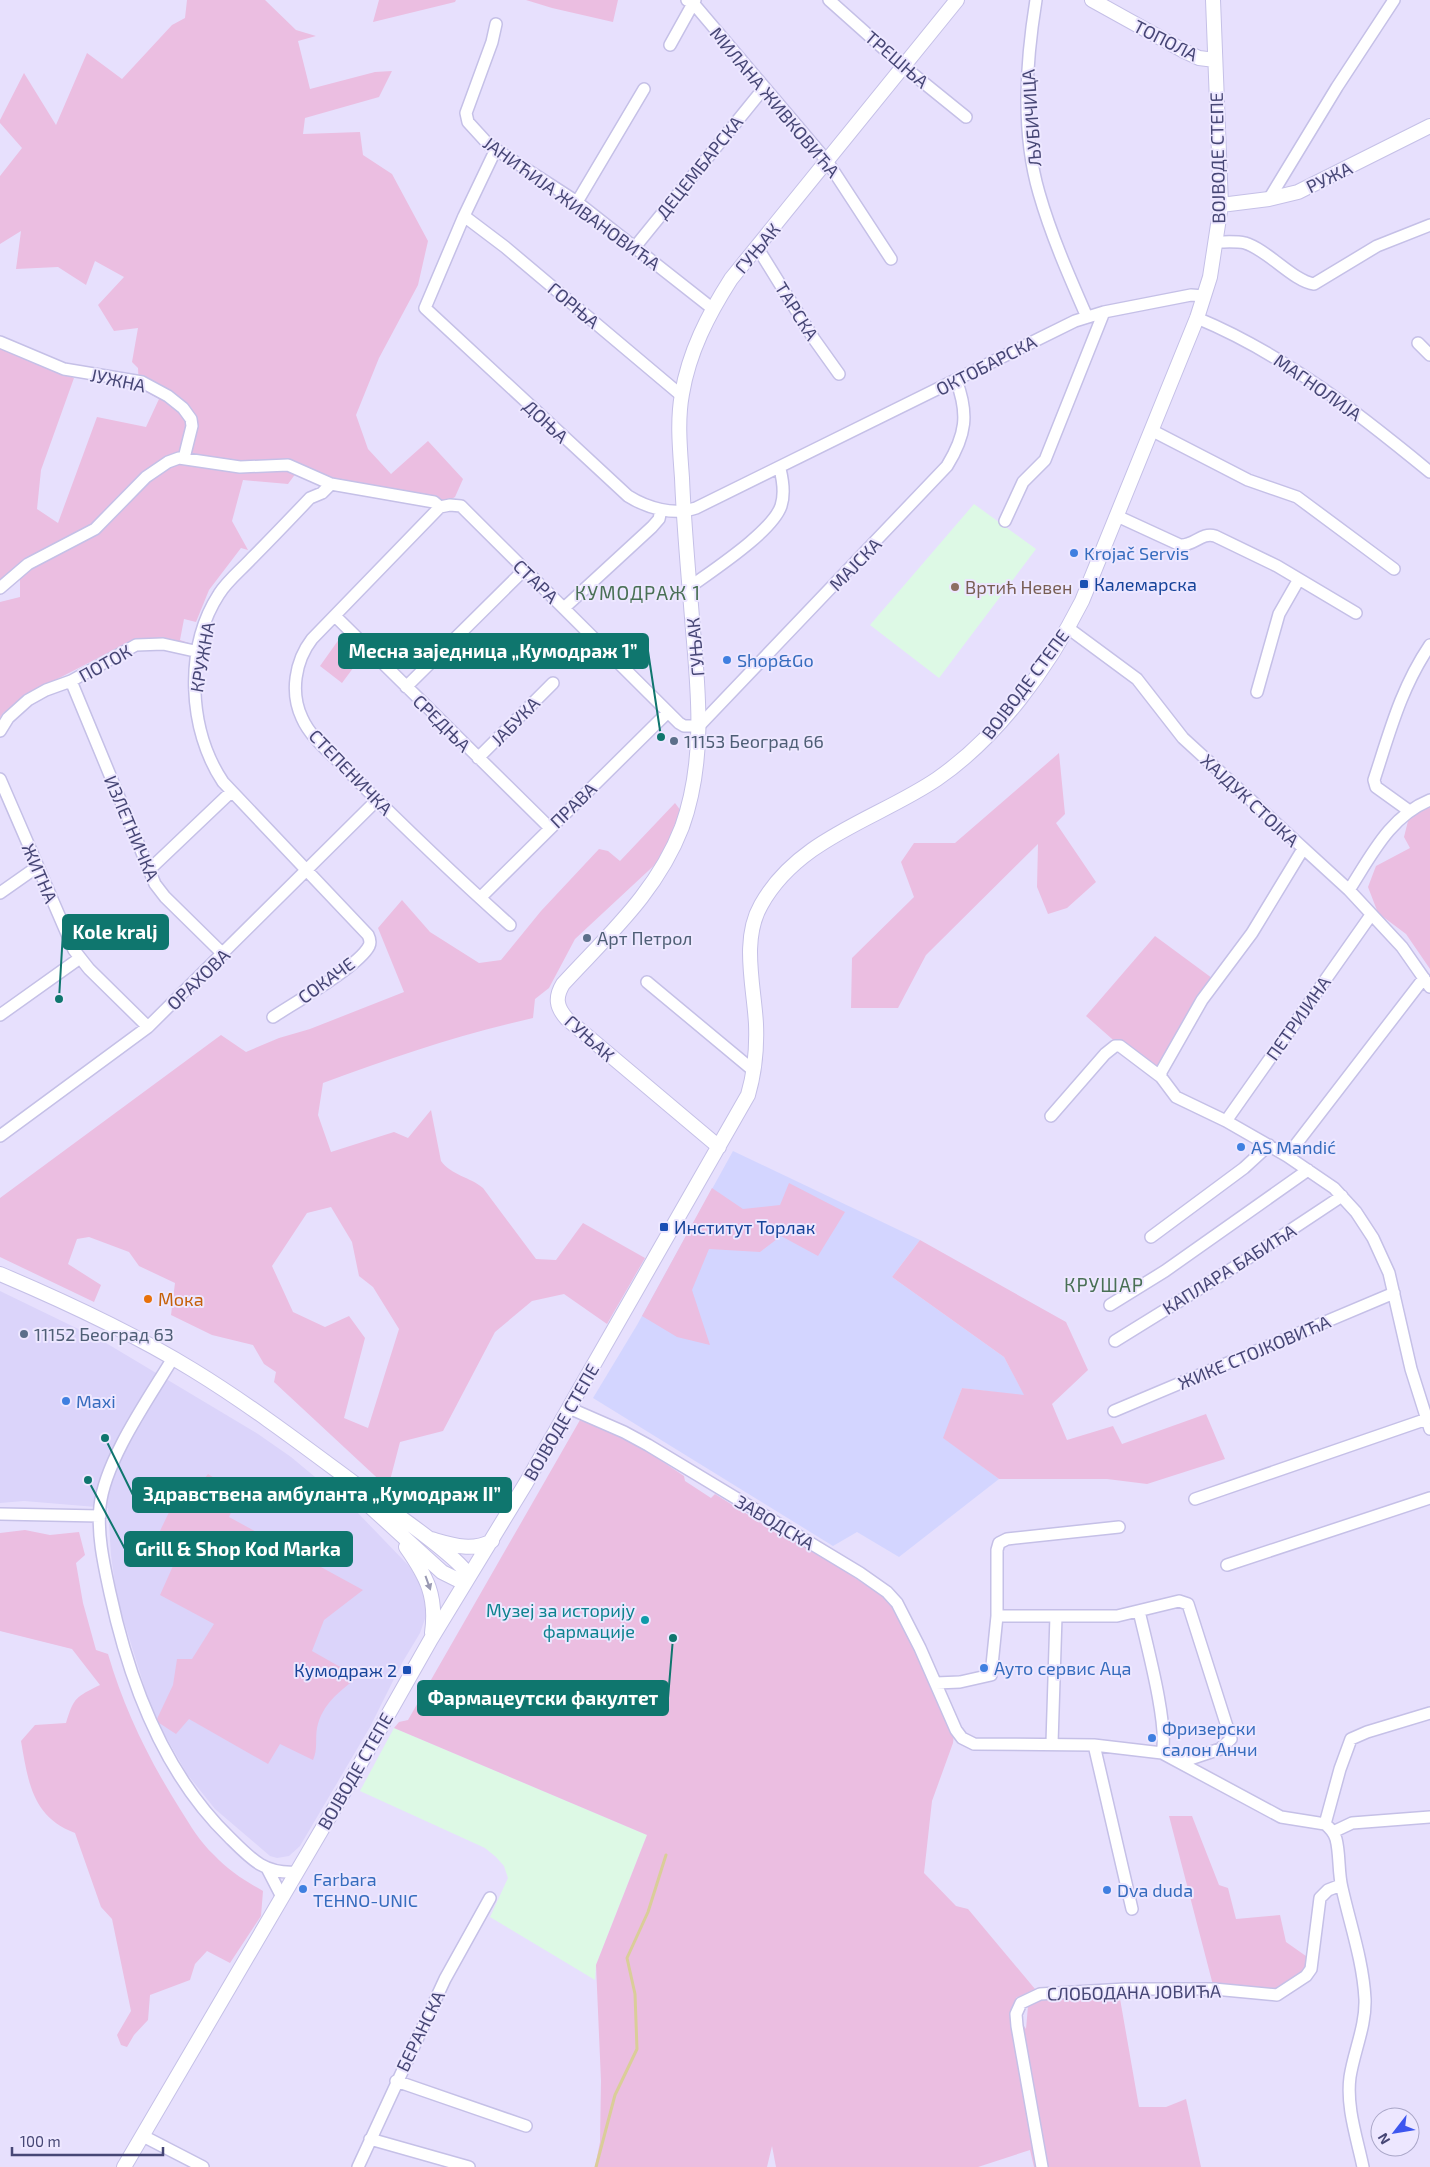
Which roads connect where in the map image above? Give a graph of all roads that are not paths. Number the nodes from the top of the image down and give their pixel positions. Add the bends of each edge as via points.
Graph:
1 (829, 0) edge
2 (957, 0) edge
3 (1036, 0) edge
4 (1092, 0) edge
5 (1213, 0) edge
6 (1394, 0) edge
7 (692, 1) edge
8 (496, 24) dead end
9 (670, 45) dead end
10 (1215, 60) junction
11 (903, 66) junction
12 (764, 88) junction
13 (644, 89) dead end
14 (966, 117) dead end
15 (1430, 126) edge
16 (496, 149) junction
17 (827, 161) junction
18 (1269, 199) junction
19 (577, 202) junction
20 (1221, 205) junction
21 (464, 216) junction
22 (1430, 225) edge
23 (1217, 242) junction
24 (635, 247) junction
25 (757, 247) junction
26 (891, 259) dead end
27 (1204, 296) junction
28 (713, 309) junction
29 (1104, 312) junction
30 (1087, 317) junction
31 (1197, 318) junction
32 (0, 342) edge
33 (1418, 343) dead end
34 (1430, 355) edge
35 (839, 374) dead end
36 (956, 380) junction
37 (682, 396) junction
38 (1151, 430) junction
39 (184, 458) junction
40 (780, 468) junction
41 (1430, 472) edge
42 (331, 484) junction
43 (440, 507) junction
44 (661, 510) junction
45 (683, 510) junction
46 (1117, 516) junction
47 (1005, 520) dead end
48 (1394, 569) dead end
49 (524, 570) junction
50 (1299, 579) junction
51 (690, 587) junction
52 (0, 588) edge
53 (564, 608) junction
54 (1356, 613) dead end
55 (335, 616) junction
56 (1068, 628) junction
57 (1430, 645) edge
58 (199, 652) junction
59 (71, 682) junction
60 (552, 683) dead end
61 (406, 687) junction
62 (1257, 692) dead end
63 (667, 713) junction
64 (699, 726) junction
65 (0, 731) edge
66 (478, 758) junction
67 (0, 779) edge
68 (231, 792) junction
69 (377, 800) junction
70 (1430, 800) edge
71 (1408, 810) junction
72 (550, 828) junction
73 (1303, 849) junction
74 (37, 867) junction
75 (150, 870) junction
76 (307, 871) junction
77 (1349, 890) junction
78 (0, 894) edge
79 (480, 898) junction
80 (1371, 915) junction
81 (510, 925) dead end
82 (223, 954) junction
83 (80, 958) junction
84 (647, 982) dead end
85 (1427, 983) edge
86 (0, 1015) edge
87 (273, 1017) dead end
88 (148, 1027) junction
89 (754, 1071) junction
90 (1161, 1078) junction
91 (1051, 1116) dead end
92 (1226, 1121) junction
93 (0, 1136) edge
94 (1270, 1145) junction
95 (719, 1147) junction
96 (1287, 1156) junction
97 (1308, 1170) junction
98 (1342, 1196) junction
99 (1151, 1238) dead end
100 (0, 1274) edge
101 (1394, 1293) junction
102 (1110, 1305) dead end
103 (1115, 1341) dead end
104 (173, 1358) junction
105 (570, 1408) junction
106 (1114, 1411) dead end
107 (1429, 1424) edge
108 (315, 1454) junction
109 (1430, 1498) edge
110 (1195, 1499) dead end
111 (0, 1514) edge
112 (100, 1516) junction
113 (1120, 1527) dead end
114 (393, 1528) junction
115 (427, 1538) junction
116 (492, 1540) junction
117 (1227, 1565) dead end
118 (467, 1579) junction
119 (1139, 1611) junction
120 (996, 1616) junction
121 (1056, 1616) junction
122 (431, 1638) junction
123 (936, 1683) junction
124 (1430, 1714) edge
125 (1052, 1743) junction
126 (1094, 1745) junction
127 (1162, 1752) junction
128 (1181, 1762) junction
129 (1430, 1817) edge
130 (1329, 1828) junction
131 (268, 1870) junction
132 (296, 1872) junction
133 (1341, 1885) junction
134 (282, 1897) junction
135 (490, 1898) dead end
136 (1132, 1909) dead end
137 (396, 2081) junction
138 (526, 2126) dead end
139 (143, 2136) junction
140 (370, 2139) junction
141 (124, 2167) edge
142 (202, 2167) edge
143 (358, 2167) edge
144 (469, 2167) edge
145 (1042, 2167) edge
146 (1363, 2167) edge

1 - 11 street, ТРЕШЊА
2 - 11 street, ГУЊАК
3 - 30 street, ЉУБИЧИЦА via 1028,60 1031,158 1053,238
4 - 10 street, ТОПОЛА via 1184,51 1199,58
5 - 10 street, ВОЈВОДЕ СТЕПЕ
6 - 18 street
7 - 9 street
7 - 12 street, МИЛАНА ЖИВКОВИЋА
8 - 16 street, ЈАНИЋИЈА ЖИВАНОВИЋА via 465,116 483,139
10 - 20 street, ВОЈВОДЕ СТЕПЕ
11 - 14 street, ТРЕШЊА
11 - 17 street, ГУЊАК
12 - 17 street, МИЛАНА ЖИВКОВИЋА
12 - 24 street, ДЕЦЕМБАРСКА
13 - 19 street
15 - 18 street, РУЖА via 1308,188
16 - 19 street, ЈАНИЋИЈА ЖИВАНОВИЋА
16 - 21 street
17 - 25 street, ГУЊАК
17 - 26 street, МИЛАНА ЖИВКОВИЋА
18 - 20 street, РУЖА
19 - 24 street, ЈАНИЋИЈА ЖИВАНОВИЋА
20 - 23 street, ВОЈВОДЕ СТЕПЕ
21 - 37 street, ГОРЊА
21 - 44 street, ДОЊА via 424,304 428,311 628,496 645,506
22 - 23 street via 1377,246 1314,284 1251,246 1239,242
23 - 27 street, ВОЈВОДЕ СТЕПЕ
24 - 28 street, ЈАНИЋИЈА ЖИВАНОВИЋА
25 - 28 street, ГУЊАК via 731,279
25 - 35 street, ТАРСКА
27 - 29 street, ОКТОБАРСКА via 1191,295
27 - 31 street, ВОЈВОДЕ СТЕПЕ
28 - 37 street, ГУЊАК via 697,341
29 - 30 street, ОКТОБАРСКА
29 - 47 street via 1045,460 1023,482
30 - 36 street, ОКТОБАРСКА
31 - 38 street, ВОЈВОДЕ СТЕПЕ
31 - 41 street, МАГНОЛИЈА via 1290,366
32 - 39 street, ЈУЖНА via 64,369 142,382 168,396 191,419
33 - 34 street
36 - 40 street, ОКТОБАРСКА
36 - 64 street, МАЈСКА via 962,397 964,430 947,466
37 - 45 street, ГУЊАК
38 - 46 street, ВОЈВОДЕ СТЕПЕ
38 - 48 street via 1248,480 1297,497
39 - 42 street via 240,467 288,465
39 - 52 street via 168,462 146,477 95,529 28,564
40 - 45 street, ОКТОБАРСКА via 693,509
40 - 51 street via 784,491 775,518 741,550
42 - 43 street via 434,502
42 - 58 street, КРУЖНА via 310,498 219,593 207,620
43 - 49 street, СТАРА via 455,505 463,508
43 - 55 street, СТЕПЕНИЧКА
44 - 45 street, ДОЊА
44 - 53 street via 652,527
45 - 51 street, ГУЊАК
46 - 50 street via 1180,545 1206,535 1215,536
46 - 56 street, ВОЈВОДЕ СТЕПЕ
49 - 53 street, СТАРА
49 - 61 street
50 - 54 street
50 - 62 street via 1279,614
51 - 64 street, ГУЊАК
53 - 63 street, СТАРА
55 - 61 street, СРЕДЊА
55 - 69 street, СТЕПЕНИЧКА via 312,639 302,655 296,686 299,709 318,741
56 - 73 street, ХАЈДУК СТОЈКА via 1137,679 1183,738
56 - 89 street, ВОЈВОДЕ СТЕПЕ via 1018,700 968,754 923,788 814,848 770,891 757,914 751,936 756,1024
57 - 71 street via 1407,681 1374,780 1376,787
58 - 59 street, ПОТОК via 163,644 136,645
58 - 68 street, КРУЖНА via 194,692 198,720 215,770
59 - 65 street via 28,700 8,718
59 - 75 street, ИЗЛЕТНИЧКА
60 - 66 street, ЈАБУКА
61 - 66 street, СРЕДЊА
63 - 64 street, СТАРА via 684,726
63 - 72 street, ПРАВА
64 - 95 street, ГУЊАК via 691,794 682,826 662,870 632,912 563,984 557,999 567,1019
66 - 72 street, СРЕДЊА
67 - 74 street, ЖИТНА
68 - 75 street
68 - 76 street, КРУЖНА
69 - 76 street, ОРАХОВА
69 - 79 street, СТЕПЕНИЧКА
70 - 71 street
71 - 77 street via 1390,829
72 - 79 street, ПРАВА
73 - 77 street
73 - 90 street, ХАЈДУК СТОЈКА via 1252,933 1202,1000 1161,1072
74 - 78 street
74 - 83 street, ЖИТНА
75 - 82 street, ИЗЛЕТНИЧКА via 165,897
76 - 82 street, ОРАХОВА
76 - 87 street, СОКАЧЕ via 368,935 370,944 347,969
77 - 80 street
79 - 81 street, СТЕПЕНИЧКА
80 - 85 street via 1402,947
80 - 92 street, ПЕТРИЈИНА
82 - 88 street, ОРАХОВА
83 - 86 street
83 - 88 street, ЖИТНА
84 - 89 street
85 - 96 street
88 - 93 street, ОРАХОВА
89 - 95 street, ВОЈВОДЕ СТЕПЕ via 748,1095
90 - 91 street via 1120,1046 1115,1046
90 - 92 street via 1176,1097
92 - 94 street
94 - 96 street
94 - 99 street
95 - 105 street, ВОЈВОДЕ СТЕПЕ
96 - 97 street
97 - 98 street
97 - 102 street
98 - 101 street via 1376,1244
98 - 103 street, КАПЛАРА БАБИЋА
100 - 104 street via 102,1320
101 - 106 street, ЖИКЕ СТОЈКОВИЋА
101 - 107 street via 1411,1369
104 - 108 street via 252,1408
104 - 112 street via 112,1464 103,1491
105 - 116 street, ВОЈВОДЕ СТЕПЕ
105 - 123 street, ЗАВОДСКА via 648,1445 887,1592 903,1613
107 - 110 street
108 - 114 street
108 - 115 street
109 - 117 street
111 - 112 street
112 - 131 street via 116,1620 136,1687 154,1729 201,1808 234,1842
113 - 120 street via 1002,1540 997,1547
114 - 118 street via 442,1572
114 -> 122 street via 429,1585 434,1609
115 - 116 street via 468,1548 482,1546
115 - 118 street via 463,1568
116 - 118 street, ВОЈВОДЕ СТЕПЕ
118 - 122 street, ВОЈВОДЕ СТЕПЕ
119 - 121 street via 1117,1616
119 - 127 street via 1161,1716
119 - 128 street via 1179,1602 1188,1604 1231,1735 1230,1742 1220,1749
120 - 121 street
120 - 123 street via 991,1675
121 - 125 street
122 - 132 street, ВОЈВОДЕ СТЕПЕ
123 - 125 street, ЗАВОДСКА via 962,1738 974,1744
124 - 130 street via 1351,1739 1340,1769
125 - 126 street
126 - 127 street
126 - 136 street
127 - 128 street
128 - 130 street via 1281,1817
129 - 130 street
130 - 133 street via 1337,1844
131 - 132 street
131 - 134 street
132 - 134 street, ВОЈВОДЕ СТЕПЕ
133 - 145 street, СЛОБОДАНА ЈОВИЋА via 1328,1890 1320,1898 1311,1970 1282,1993 1267,1995 1214,1989 1100,1990 1040,1994 1020,2003 1016,2014 1017,2026
133 - 146 street via 1359,1959 1365,2000 1350,2078 1354,2128
134 - 139 street, ВОЈВОДЕ СТЕПЕ
135 - 137 street, БЕРАНСКА via 445,1979
137 - 138 street
137 - 140 street, БЕРАНСКА
139 - 141 street, ВОЈВОДЕ СТЕПЕ
139 - 142 street
140 - 143 street, БЕРАНСКА
140 - 144 street

